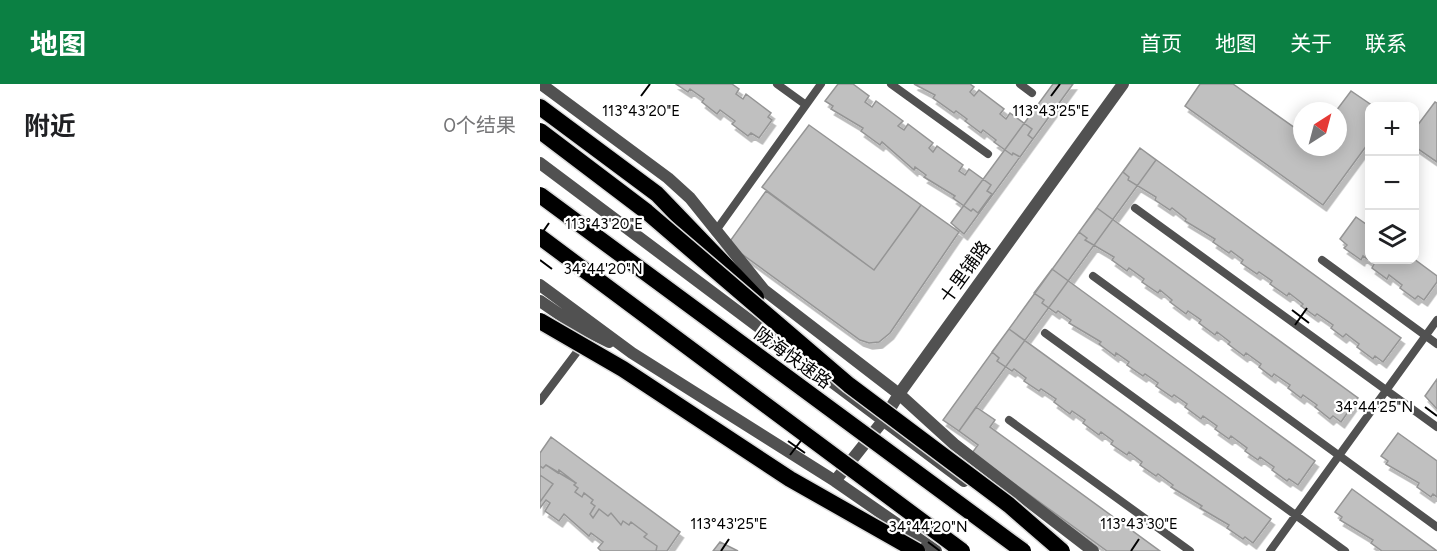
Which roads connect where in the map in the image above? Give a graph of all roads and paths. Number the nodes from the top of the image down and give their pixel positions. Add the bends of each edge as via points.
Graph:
1 (541, 84) edge
2 (777, 84) edge
3 (821, 84) edge
4 (891, 84) edge
5 (1020, 84) edge
6 (1123, 84) edge
7 (1032, 93) dead end
8 (806, 105) junction
9 (540, 107) edge
10 (540, 131) edge
11 (988, 154) dead end
12 (540, 163) edge
13 (540, 195) edge
14 (1135, 207) dead end
15 (715, 232) junction
16 (540, 237) edge
17 (1322, 260) dead end
18 (1093, 276) dead end
19 (540, 285) edge
20 (540, 301) edge
21 (1437, 320) edge
22 (540, 321) edge
23 (591, 333) junction
24 (1045, 333) dead end
25 (792, 335) junction
26 (1426, 336) junction
27 (1437, 344) edge
28 (632, 352) junction
29 (1386, 390) junction
30 (898, 394) junction
31 (540, 401) edge
32 (1009, 420) dead end
33 (882, 422) junction
34 (1437, 427) edge
35 (1339, 456) junction
36 (835, 481) junction
37 (1296, 515) junction
38 (1437, 527) edge
39 (927, 550) edge
40 (962, 551) edge
41 (1023, 551) edge
42 (1061, 551) edge
43 (1093, 551) edge
44 (1190, 551) edge
45 (1270, 551) edge
46 (1345, 551) edge

1 - 15 street via 668,178 690,198
2 - 8 lane
3 - 8 lane
4 - 11 lane
5 - 7 lane
6 - 30 street, 十里铺路
8 - 15 lane
9 - 25 highway, bridge via 657,194
10 - 25 highway, bridge via 647,212
12 - 33 street
13 - 41 highway, 陇海快速路, bridge
14 - 29 lane
15 - 30 street via 764,290
16 - 40 highway, bridge
17 - 26 lane
18 - 35 lane
19 - 28 street
20 - 23 street
21 - 26 lane
22 - 39 highway, bridge via 623,369 790,479
23 - 28 street
23 - 31 lane
24 - 37 lane
25 - 42 highway, bridge via 849,386 1009,505
26 - 27 lane
26 - 29 lane
28 - 36 street
29 - 34 lane
29 - 35 lane
30 - 33 street, 十里铺路
30 - 43 street via 954,444
32 - 44 lane
33 - 36 street, 十里铺路
33 - 42 street
35 - 37 lane
35 - 38 lane
36 - 39 street
37 - 45 lane
37 - 46 lane

